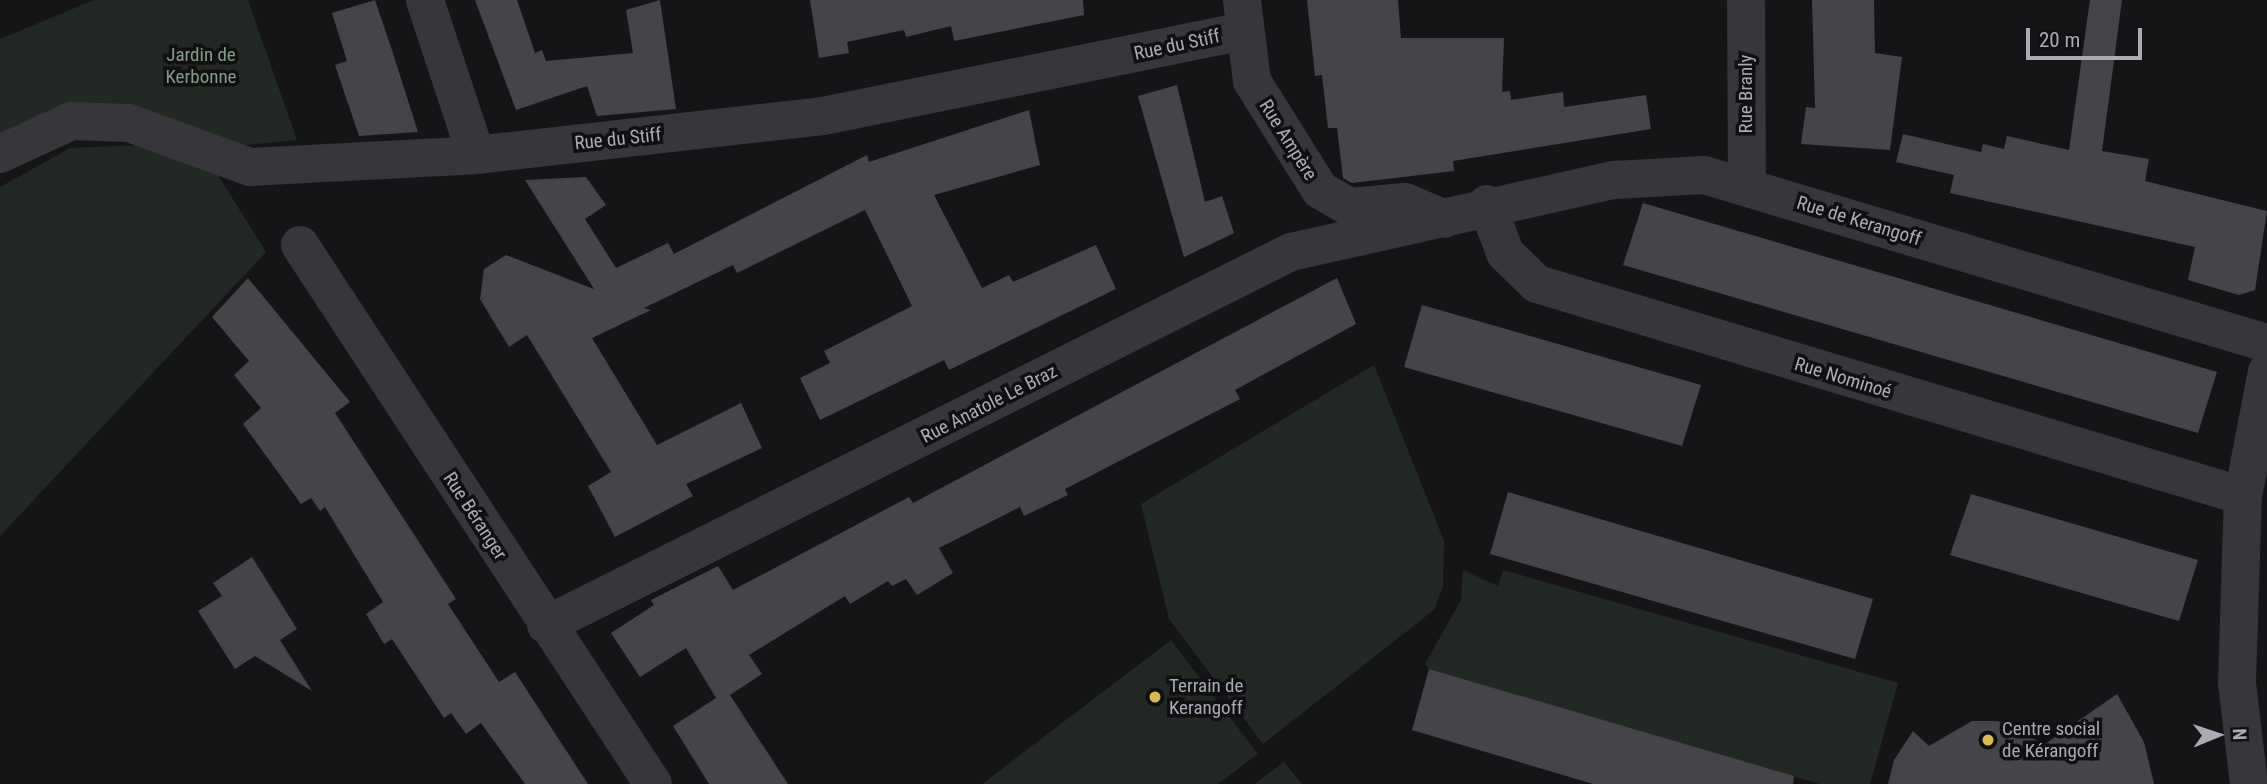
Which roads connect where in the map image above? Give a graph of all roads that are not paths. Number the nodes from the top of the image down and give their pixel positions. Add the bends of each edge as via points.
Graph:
1 (425, 0) edge
2 (1746, 0) edge
3 (1242, 15) edge
4 (0, 154) edge
5 (476, 155) junction
6 (1747, 187) junction
7 (1487, 204) junction
8 (1445, 219) junction
9 (300, 244) dead end
10 (2267, 343) edge
11 (2267, 371) edge
12 (2243, 496) junction
13 (545, 625) junction
14 (653, 784) edge
15 (2249, 784) edge

1 - 5 street
2 - 6 street, Rue Branly
3 - 5 street, Rue du Stiff via 823,116
3 - 8 street, Rue Ampère via 1252,81 1320,190 1350,208 1405,202
4 - 5 street, Rue du Stiff via 71,121 129,123 250,167
6 - 7 street, Rue de Kerangoff via 1704,174 1627,179
6 - 10 street, Rue de Kerangoff
7 - 8 street, Rue de Kerangoff
7 - 12 street, Rue Nominoé via 1505,253 1537,284
8 - 13 street, Rue Anatole Le Braz via 1291,252
9 - 13 street, Rue Béranger
11 - 12 street
12 - 15 street via 2237,683
13 - 14 street, Rue Béranger

